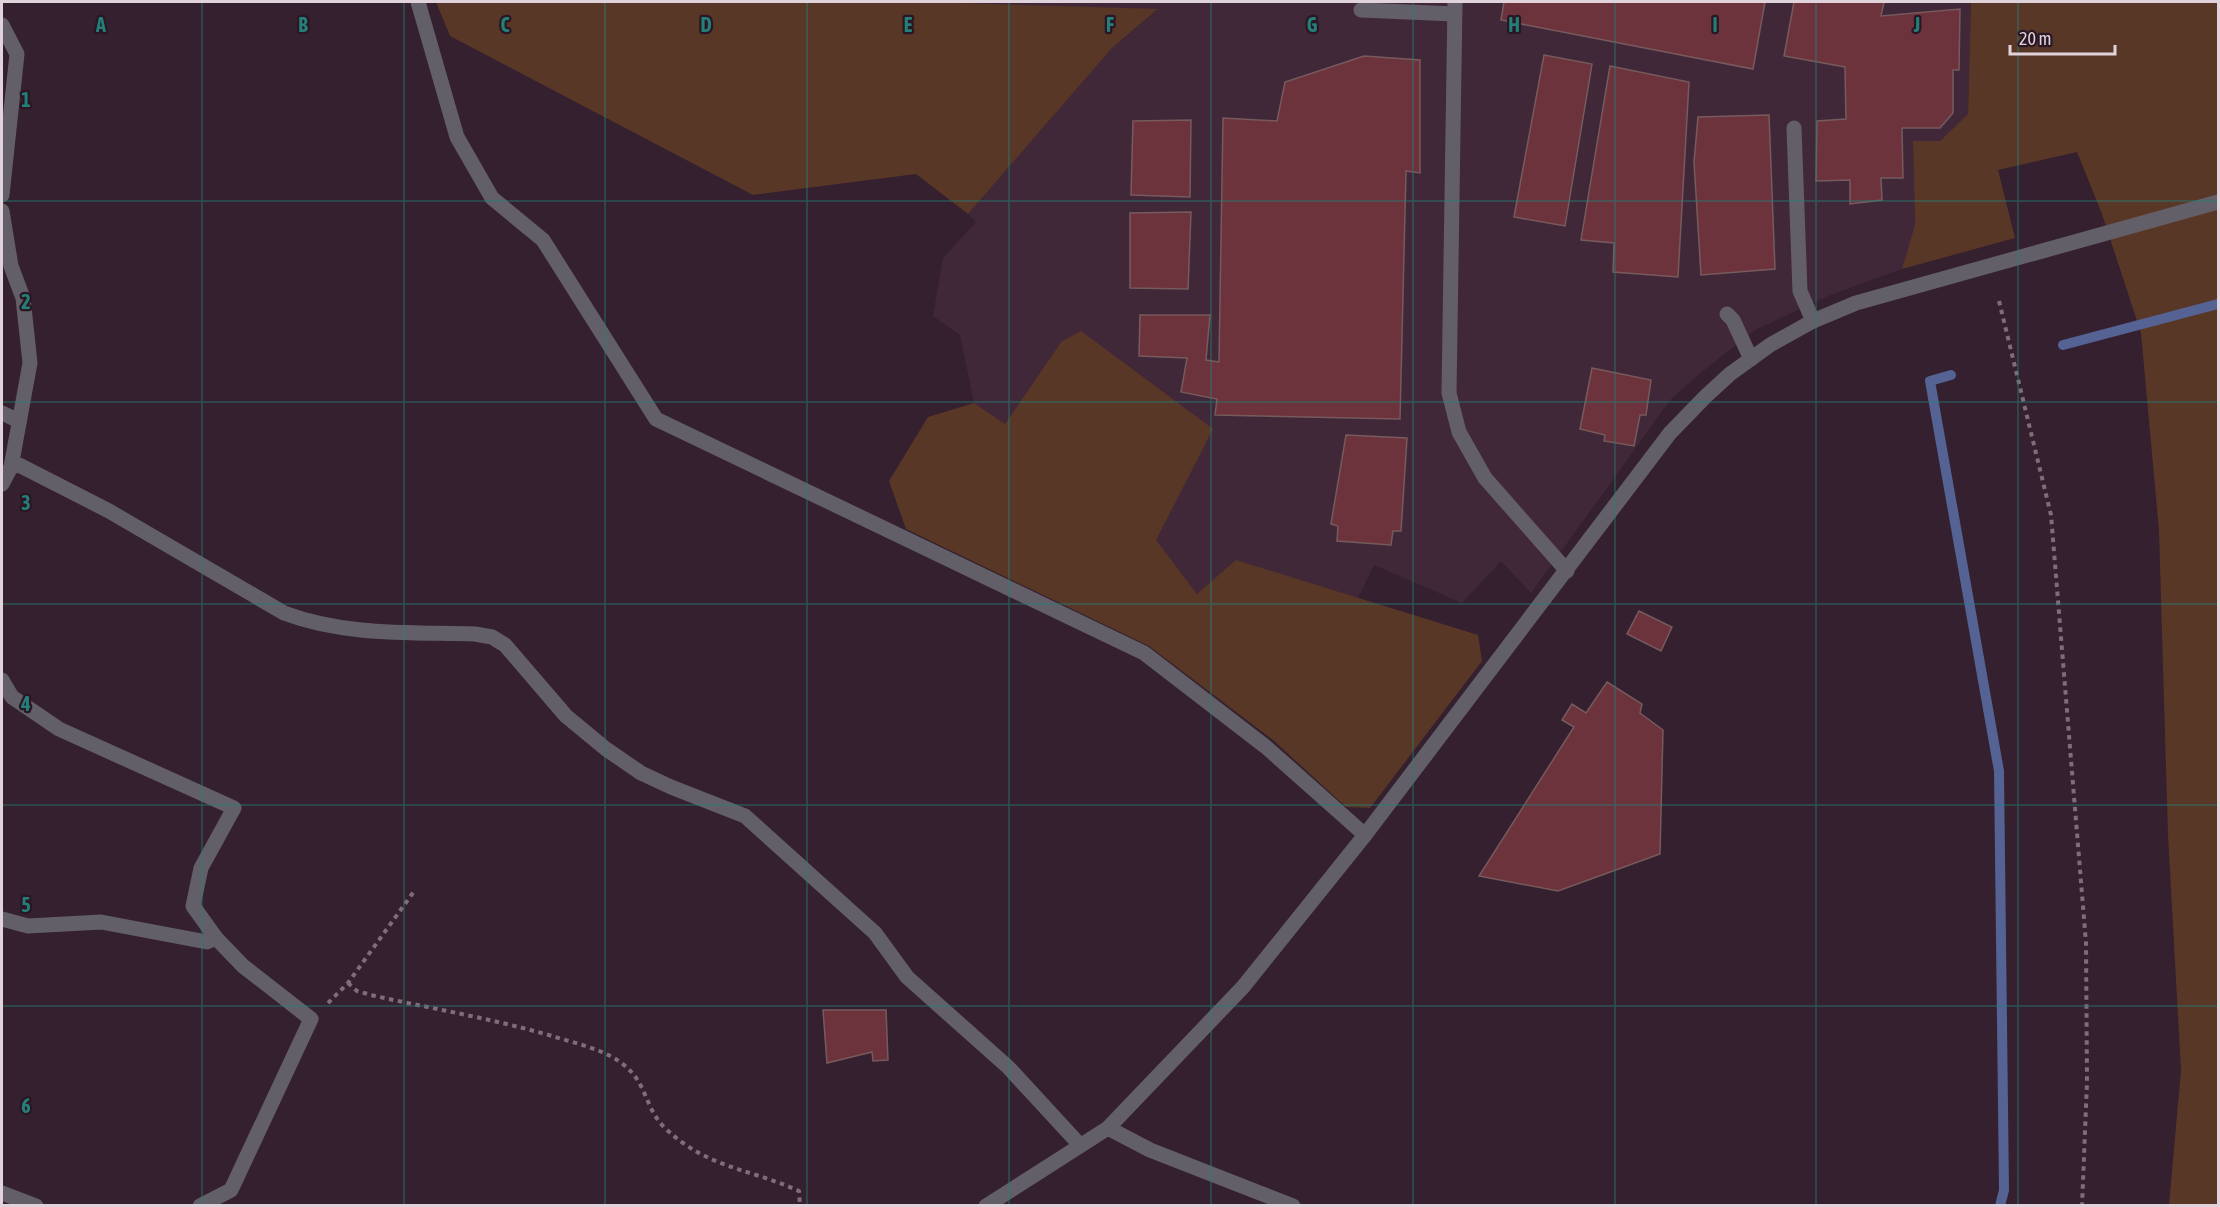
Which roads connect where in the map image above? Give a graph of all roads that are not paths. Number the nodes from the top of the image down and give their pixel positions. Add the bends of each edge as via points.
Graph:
1 (418, 2) edge
2 (1455, 8) edge
3 (1361, 10) dead end
4 (2, 25) edge
5 (1794, 128) dead end
6 (2, 195) edge
7 (2218, 202) edge
8 (2, 211) edge
9 (1727, 314) dead end
10 (1813, 321) junction
11 (1751, 359) junction
12 (2, 413) edge
13 (19, 421) junction
14 (10, 467) junction
15 (2, 484) edge
16 (1567, 571) junction
17 (2, 680) edge
18 (1365, 835) junction
19 (2, 919) edge
20 (216, 938) junction
21 (1108, 1128) junction
22 (1079, 1144) junction
23 (2, 1193) edge
24 (36, 1206) edge
25 (200, 1206) edge
26 (986, 1206) edge
27 (1293, 1206) edge

1 - 18 street via 457,137 492,198 543,240 656,419 1144,653 1266,747
2 - 3 street
2 - 16 street via 1449,393 1459,432 1485,478
4 - 6 street via 17,54
5 - 10 street via 1800,291
7 - 10 street via 1949,275 1864,300
8 - 13 street via 11,266 23,298 30,363
9 - 11 street
10 - 11 street
11 - 16 street via 1706,396 1670,433
12 - 13 street
13 - 14 street
14 - 15 street
14 - 22 street via 18,465 109,511 284,613 306,621 358,631 475,634 492,637 505,645 566,716 606,749 671,788 745,816 875,933 907,977 1008,1067
16 - 18 street
17 - 20 street via 12,696 59,729 234,808 201,868 193,906
18 - 21 street via 1243,987
19 - 20 street via 28,926 101,922 207,942
20 - 25 street via 243,966 311,1018 231,1190
21 - 22 street
21 - 27 street via 1150,1150
22 - 26 street
23 - 24 street

